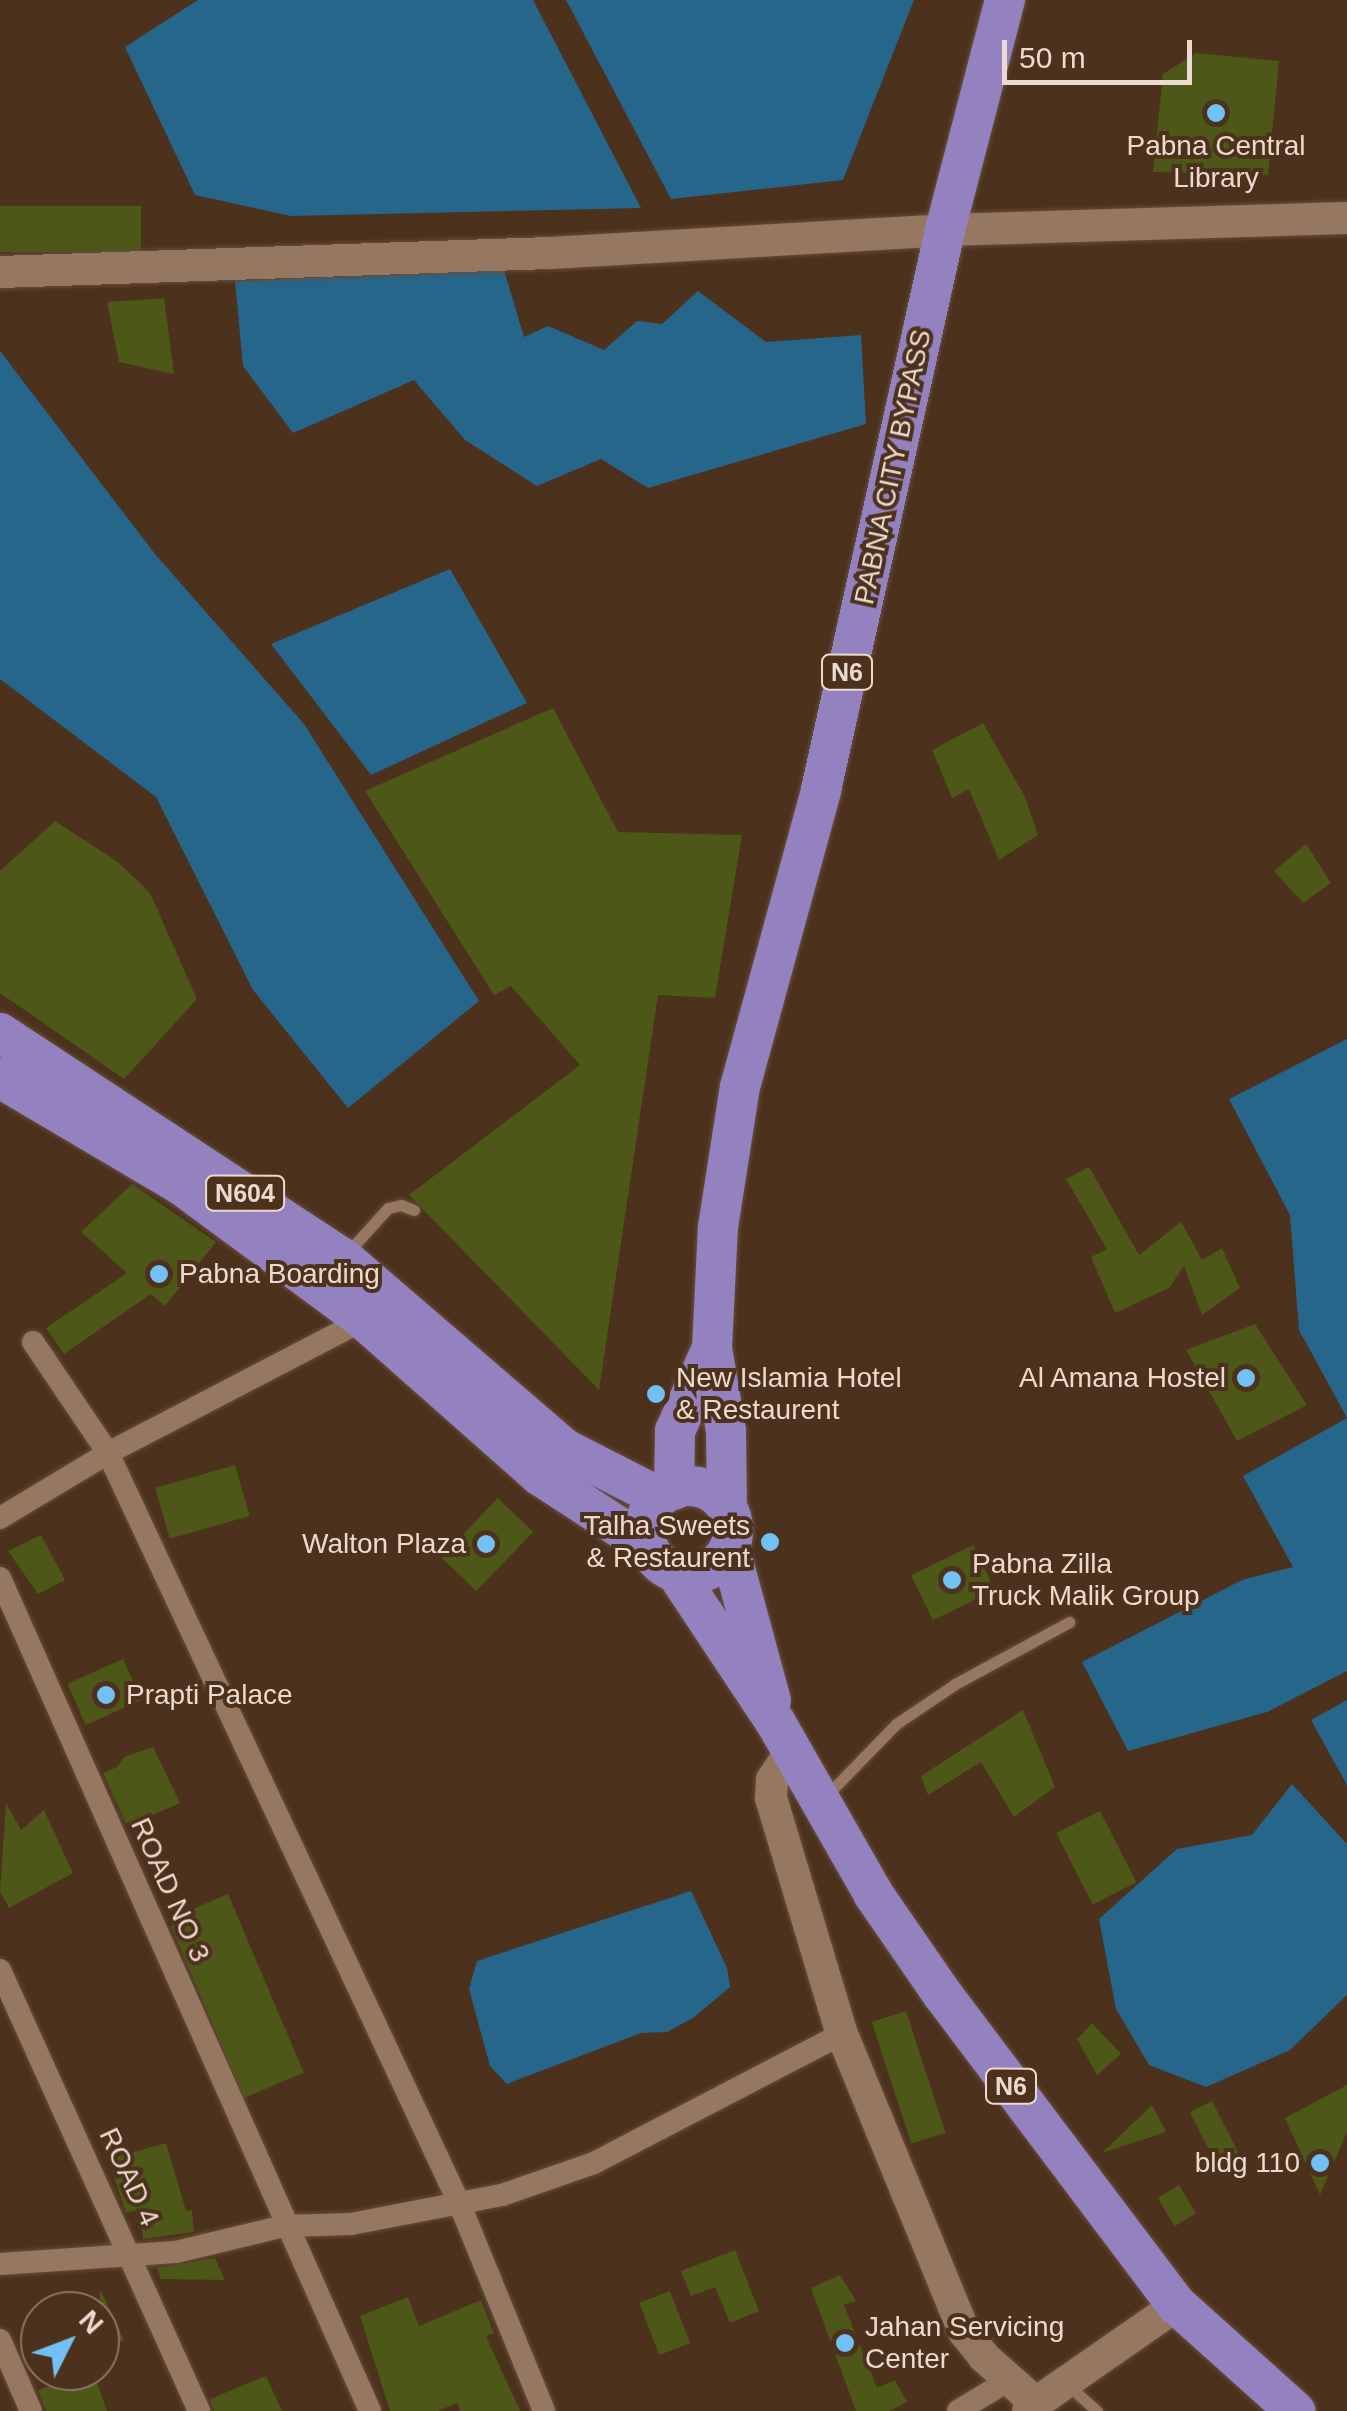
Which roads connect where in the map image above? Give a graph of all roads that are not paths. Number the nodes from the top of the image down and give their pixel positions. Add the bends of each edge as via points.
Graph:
1 (1006, 0) edge
2 (1347, 218) edge
3 (945, 230) junction
4 (0, 272) edge
5 (0, 1034) edge
6 (0, 1078) edge
7 (114, 1126) junction
8 (414, 1210) dead end
9 (343, 1258) junction
10 (364, 1320) junction
11 (33, 1342) dead end
12 (712, 1348) junction
13 (108, 1453) junction
14 (552, 1462) junction
15 (666, 1494) junction
16 (727, 1506) junction
17 (0, 1518) edge
18 (646, 1544) junction
19 (730, 1550) junction
20 (675, 1571) junction
21 (0, 1578) edge
22 (1068, 1622) dead end
23 (783, 1738) junction
24 (820, 1802) junction
25 (0, 1970) edge
26 (842, 2034) junction
27 (460, 2205) junction
28 (284, 2226) junction
29 (132, 2254) junction
30 (0, 2264) edge
31 (1177, 2306) junction
32 (0, 2340) edge
33 (1009, 2380) junction
34 (1066, 2383) junction
35 (1032, 2407) edge
36 (31, 2411) edge
37 (200, 2411) edge
38 (370, 2411) edge
39 (544, 2411) edge
40 (958, 2411) edge
41 (1097, 2411) edge
42 (1295, 2411) edge

1 - 3 highway, PABNA CITY BYPASS / N6
2 - 3 main road
3 - 4 main road via 549,253
3 - 12 highway, PABNA CITY BYPASS / N6 via 821,790 740,1087 718,1227
5 - 7 highway, N604
6 - 7 highway, N604
7 - 9 highway, N604
7 - 10 highway, N604 via 181,1185
8 - 9 lane via 388,1208
9 - 14 highway, N604
10 - 13 street
10 - 14 highway, N604
11 - 13 street
12 - 15 highway, PABNA CITY BYPASS via 675,1432
12 - 16 highway, PABNA CITY BYPASS via 726,1432
13 - 17 street
13 - 27 street
14 - 15 highway, N604
14 - 18 highway, N604
15 - 16 highway, N604 via 702,1488
15 - 18 highway via 644,1523
16 - 19 highway via 735,1534
18 - 20 highway, N604
19 - 20 highway via 697,1573
19 - 23 highway
20 - 23 highway, N6
21 - 28 street, ROAD NO 3
22 - 24 lane via 896,1724
23 - 24 highway, N6
23 - 26 main road via 772,1798
24 - 31 highway, N6 via 942,1996
25 - 29 street, ROAD 4
26 - 27 street via 594,2163
26 - 33 main road via 964,2332
27 - 28 street via 351,2224
27 - 39 street
28 - 29 street via 176,2252
28 - 38 street, ROAD NO 3
29 - 30 street
29 - 37 street, ROAD 4
31 - 34 main road
31 - 42 highway, N6
32 - 36 street
33 - 35 main road
33 - 40 street
34 - 35 main road
34 - 41 lane

